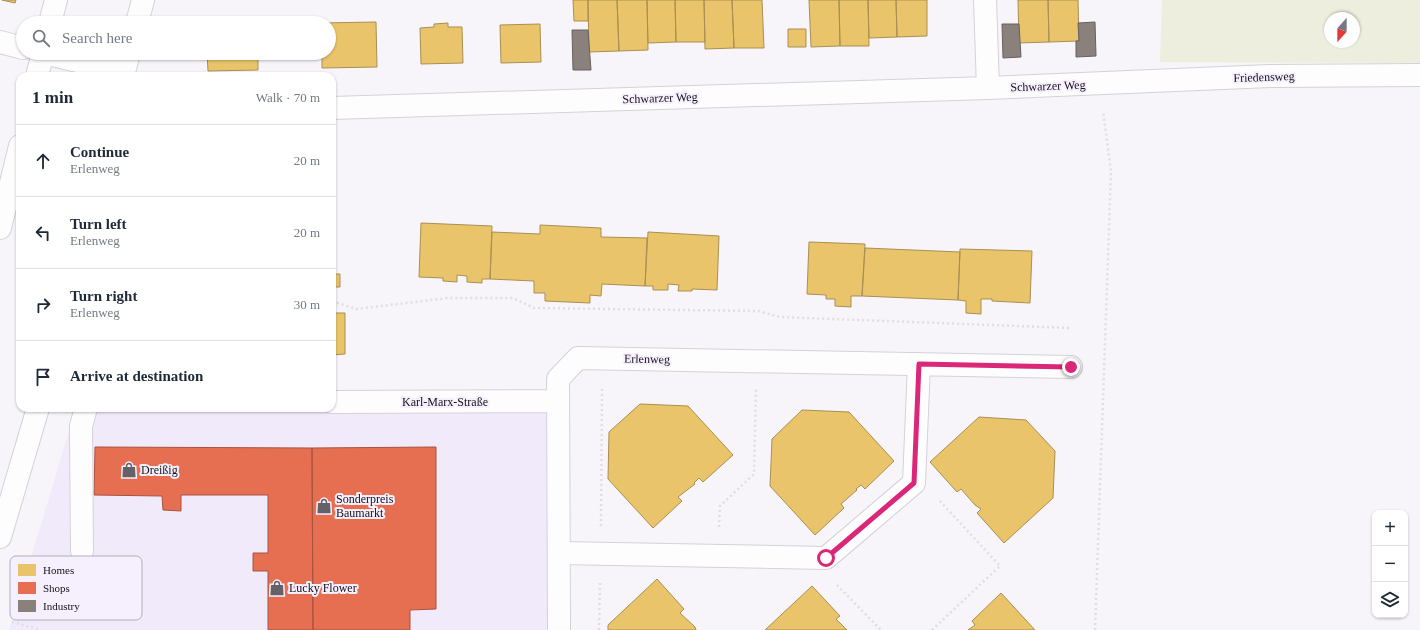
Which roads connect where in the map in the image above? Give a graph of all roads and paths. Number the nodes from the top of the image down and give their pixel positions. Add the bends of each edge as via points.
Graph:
1 (56, 0) edge
2 (143, 0) edge
3 (985, 0) edge
4 (52, 16) edge
5 (139, 16) edge
6 (0, 42) edge
7 (16, 46) edge
8 (41, 60) edge
9 (84, 60) edge
10 (125, 67) edge
11 (38, 72) edge
12 (1420, 75) edge
13 (1105, 84) junction
14 (988, 88) junction
15 (336, 108) edge
16 (16, 162) edge
17 (0, 228) edge
18 (336, 303) edge
19 (1071, 328) dead end
20 (602, 359) junction
21 (757, 361) junction
22 (919, 364) junction
23 (1071, 367) dead end
24 (558, 401) junction
25 (336, 402) edge
26 (37, 412) edge
27 (85, 412) edge
28 (914, 483) junction
29 (0, 537) edge
30 (82, 551) dead end
31 (559, 554) junction
32 (600, 554) junction
33 (718, 556) junction
34 (826, 558) junction
35 (12, 622) dead end
36 (41, 630) edge
37 (558, 630) edge
38 (599, 630) edge
39 (881, 630) edge
40 (932, 630) edge
41 (1095, 630) edge

1 - 4 street
2 - 5 street
3 - 14 street
6 - 7 street
8 - 11 street
9 - 10 street
12 - 13 street, Friedensweg via 1270,76
13 - 14 street, Schwarzer Weg
13 - 41 path via 1111,171
14 - 15 street, Schwarzer Weg
16 - 17 street
18 - 19 path via 356,309 448,298 513,298 534,308 758,311 780,316
20 - 21 street, Erlenweg
20 - 24 street, Erlenweg via 578,358 558,379
20 - 32 path
21 - 22 street, Erlenweg
21 - 33 path via 754,474 720,506
22 - 23 street, Erlenweg
22 - 28 street
24 - 25 street, Karl-Marx-Straße
24 - 31 street, Erlenweg
26 - 29 street
27 - 30 street via 81,426
28 - 34 street
28 - 40 path via 925,484 1000,566
31 - 32 street
31 - 37 street, Erlenweg
32 - 33 street
32 - 38 path
33 - 34 street
34 - 39 path via 827,574
35 - 36 path

